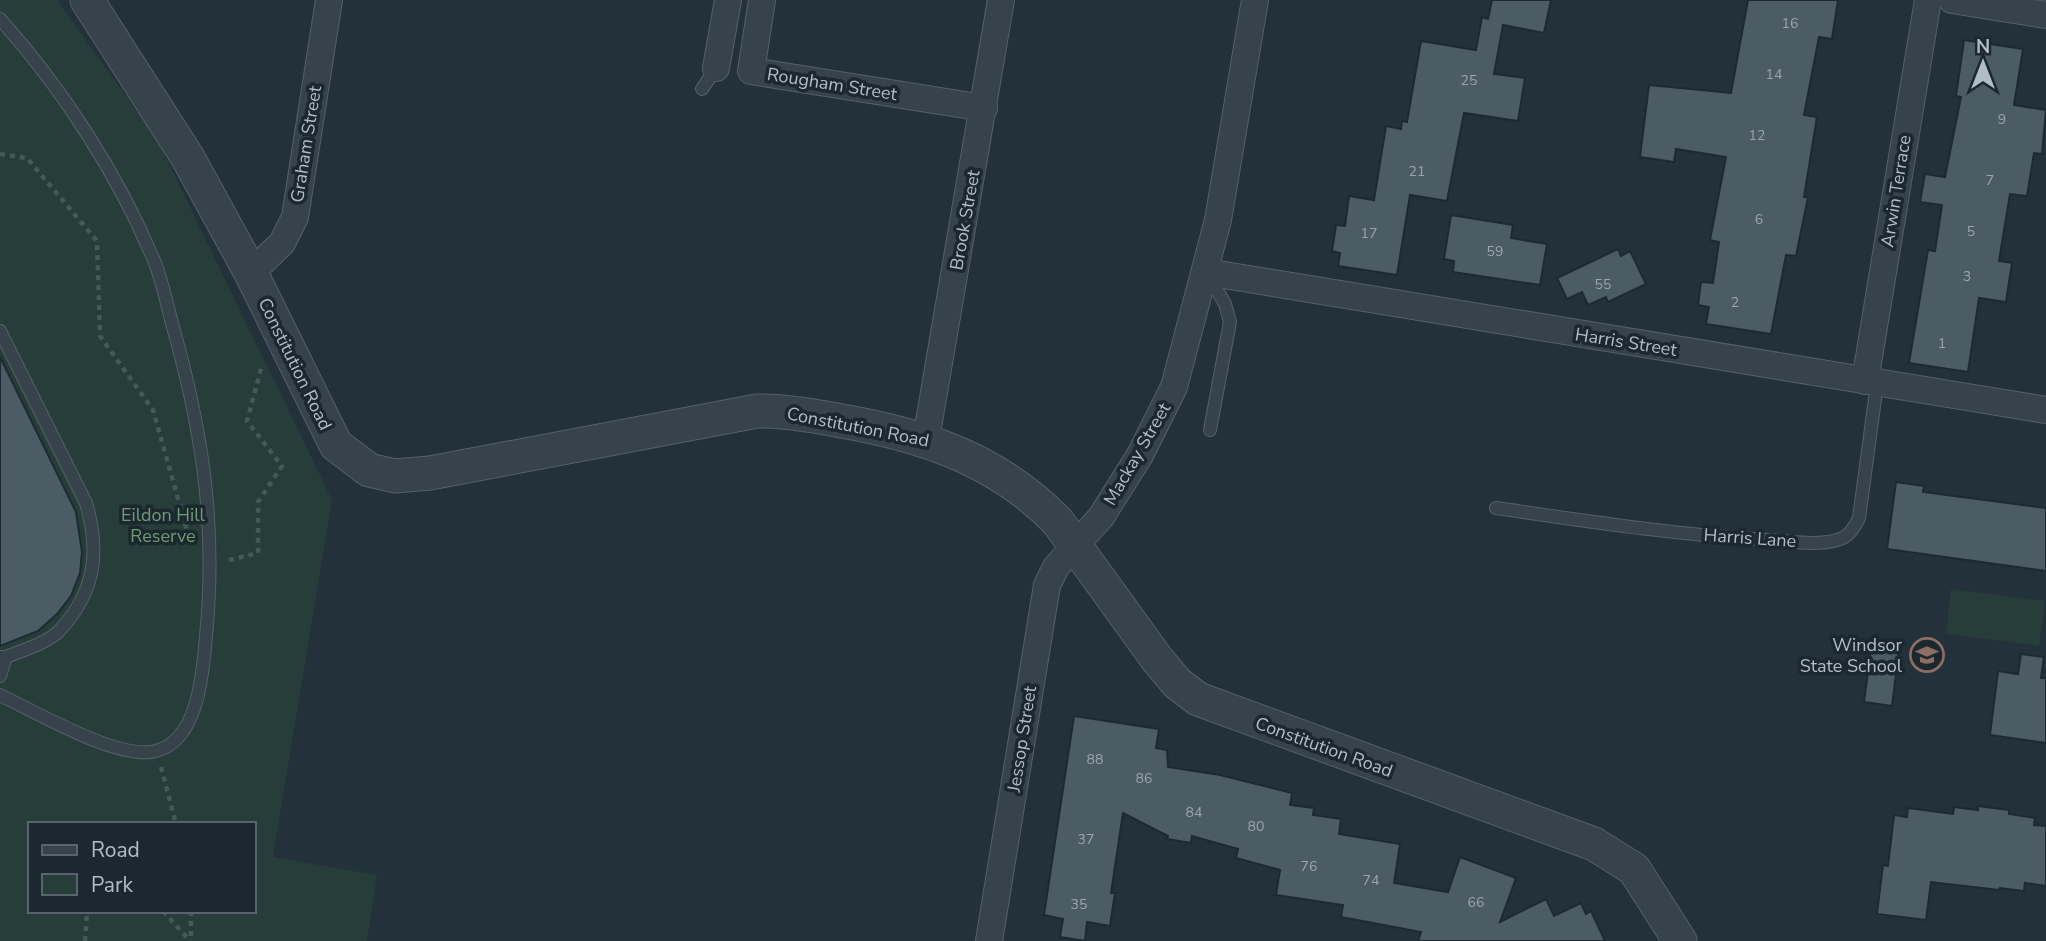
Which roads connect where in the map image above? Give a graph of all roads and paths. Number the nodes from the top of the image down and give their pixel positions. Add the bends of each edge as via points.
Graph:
1 (87, 0) edge
2 (330, 0) edge
3 (728, 0) edge
4 (762, 0) edge
5 (1001, 0) edge
6 (1255, 0) edge
7 (1928, 0) edge
8 (1952, 0) edge
9 (2046, 15) edge
10 (0, 19) edge
11 (709, 79) dead end
12 (984, 108) junction
13 (0, 154) edge
14 (1206, 272) junction
15 (251, 273) junction
16 (0, 331) edge
17 (284, 343) junction
18 (1871, 382) junction
19 (2046, 410) edge
20 (1210, 430) dead end
21 (926, 439) junction
22 (1496, 508) dead end
23 (1076, 547) junction
24 (212, 564) junction
25 (3, 657) edge
26 (0, 676) edge
27 (0, 695) edge
28 (158, 751) junction
29 (176, 822) edge
30 (87, 913) edge
31 (165, 913) edge
32 (191, 913) edge
33 (85, 941) edge
34 (191, 941) edge
35 (989, 941) edge
36 (1680, 941) edge

1 - 15 street, Constitution Road via 169,126
2 - 15 street, Graham Street via 295,217 282,243
3 - 11 street
4 - 12 street, Rougham Street via 745,78
5 - 12 street, Brook Street
6 - 14 street, Mackay Street
7 - 18 street, Arwin Terrace
8 - 9 street
10 - 24 lane via 75,117 128,203 156,266 201,442
12 - 21 street, Brook Street
13 - 24 path via 27,158 97,241 100,336 153,410 191,547
14 - 18 street, Harris Street
14 - 20 lane via 1230,322
14 - 23 street, Mackay Street via 1178,375 1160,418 1094,527
15 - 17 street, Constitution Road
16 - 25 lane via 86,503 96,558 87,586 59,631
17 - 21 street, Constitution Road via 336,446 381,474 430,473 757,411 810,415
17 - 24 path via 263,358 247,421 282,466 258,502 258,553
18 - 19 street, Harris Street
18 - 22 lane, Harris Lane via 1859,518 1840,540 1642,529
21 - 23 street, Constitution Road via 981,462 1024,491 1058,522
23 - 35 street, Jessop Street via 1052,572 1045,593
23 - 36 street, Constitution Road via 1157,659 1198,699 1594,844 1634,869
24 - 28 lane via 195,706 177,737
25 - 26 lane
27 - 28 lane via 119,750
28 - 29 path
30 - 33 path
31 - 34 path
32 - 34 path

